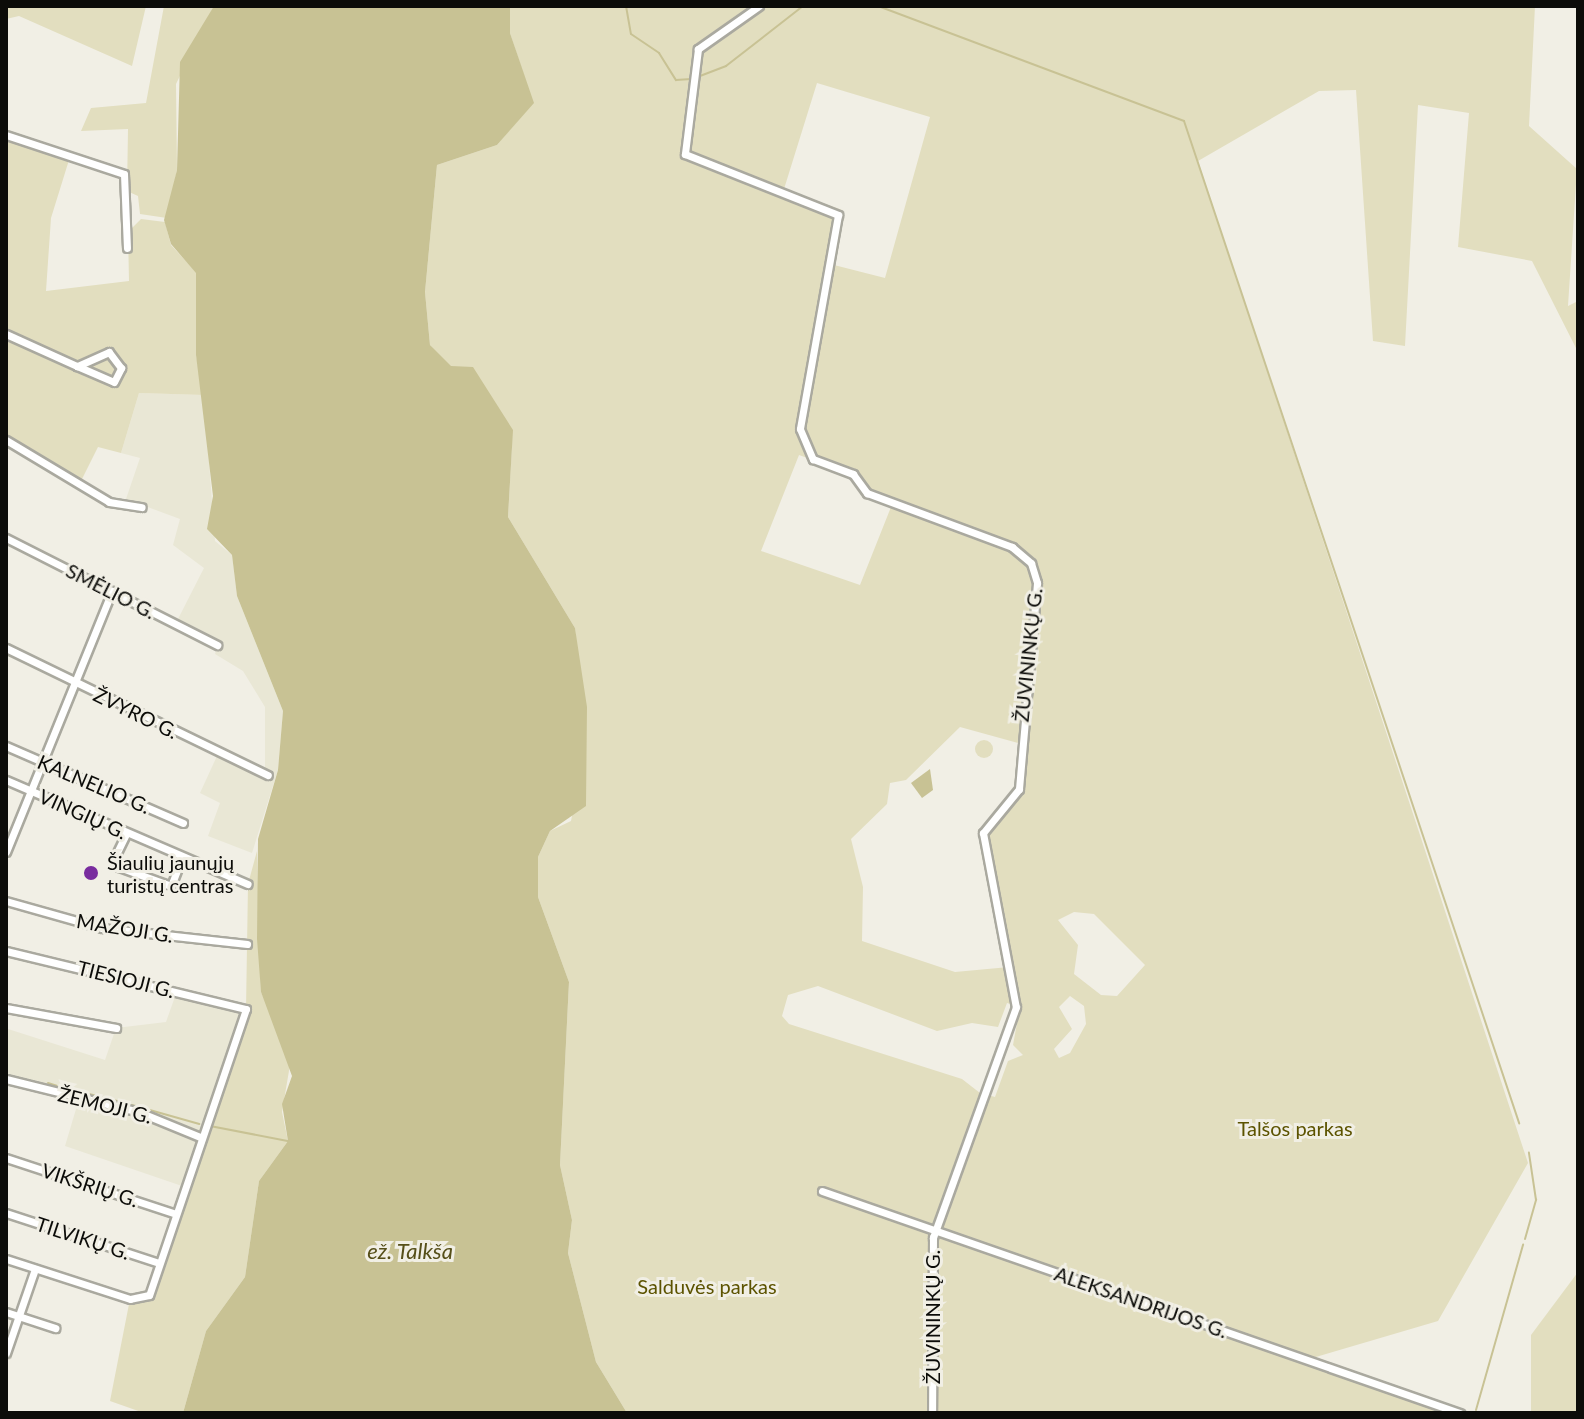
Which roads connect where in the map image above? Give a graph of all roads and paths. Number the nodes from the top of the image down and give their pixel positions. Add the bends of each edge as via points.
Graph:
1 (759, 6) edge
2 (6, 135) edge
3 (127, 248) dead end
4 (6, 334) edge
5 (77, 366) junction
6 (6, 440) edge
7 (142, 507) dead end
8 (6, 538) edge
9 (112, 591) junction
10 (217, 645) dead end
11 (6, 648) edge
12 (77, 683) junction
13 (6, 746) edge
14 (46, 763) junction
15 (268, 775) dead end
16 (6, 780) edge
17 (35, 793) junction
18 (183, 823) dead end
19 (126, 834) junction
20 (6, 852) edge
21 (182, 858) junction
22 (248, 884) dead end
23 (6, 901) edge
24 (247, 944) dead end
25 (6, 951) edge
26 (6, 1008) edge
27 (116, 1028) dead end
28 (6, 1079) edge
29 (200, 1137) junction
30 (6, 1158) edge
31 (822, 1191) dead end
32 (6, 1213) edge
33 (173, 1213) junction
34 (934, 1230) junction
35 (6, 1259) edge
36 (159, 1263) junction
37 (35, 1269) junction
38 (6, 1312) edge
39 (18, 1316) junction
40 (55, 1328) dead end
41 (6, 1353) edge
42 (932, 1413) edge
43 (1460, 1413) edge

1 - 34 street, ŽUVININKŲ G. via 698,49 685,154 838,215 800,429 813,459 853,474 867,493 1012,547 1031,563 1037,583 1019,789 983,833 1014,1021
2 - 3 street via 124,174
4 - 5 street
5 - 5 street via 114,382 121,368 109,352
6 - 7 street via 109,502
8 - 9 street, SMĖLIO G.
9 - 10 street, SMĖLIO G.
9 - 12 street
11 - 12 street, ŽVYRO G.
12 - 14 street
12 - 15 street, ŽVYRO G.
13 - 14 street, KALNELIO G.
14 - 17 street
14 - 18 street, KALNELIO G.
16 - 17 street, VINGIŲ G.
17 - 19 street, VINGIŲ G.
17 - 20 street
19 - 21 street, VINGIŲ G.
19 - 21 street via 115,857 119,867 171,886
21 - 22 street, VINGIŲ G.
23 - 24 street, MAŽOJI G. via 102,928
25 - 29 street, TIESIOJI G. via 246,1009
26 - 27 street
28 - 29 street, ŽEMOJI G. via 139,1112
29 - 33 street
30 - 33 street, VIKŠRIŲ G.
31 - 34 street, ALEKSANDRIJOS G.
32 - 36 street, TILVIKŲ G.
33 - 36 street
34 - 42 street, ŽUVININKŲ G.
34 - 43 street, ALEKSANDRIJOS G.
35 - 37 street
36 - 37 street via 149,1295 130,1299
37 - 39 street
38 - 39 street
39 - 40 street
39 - 41 street

